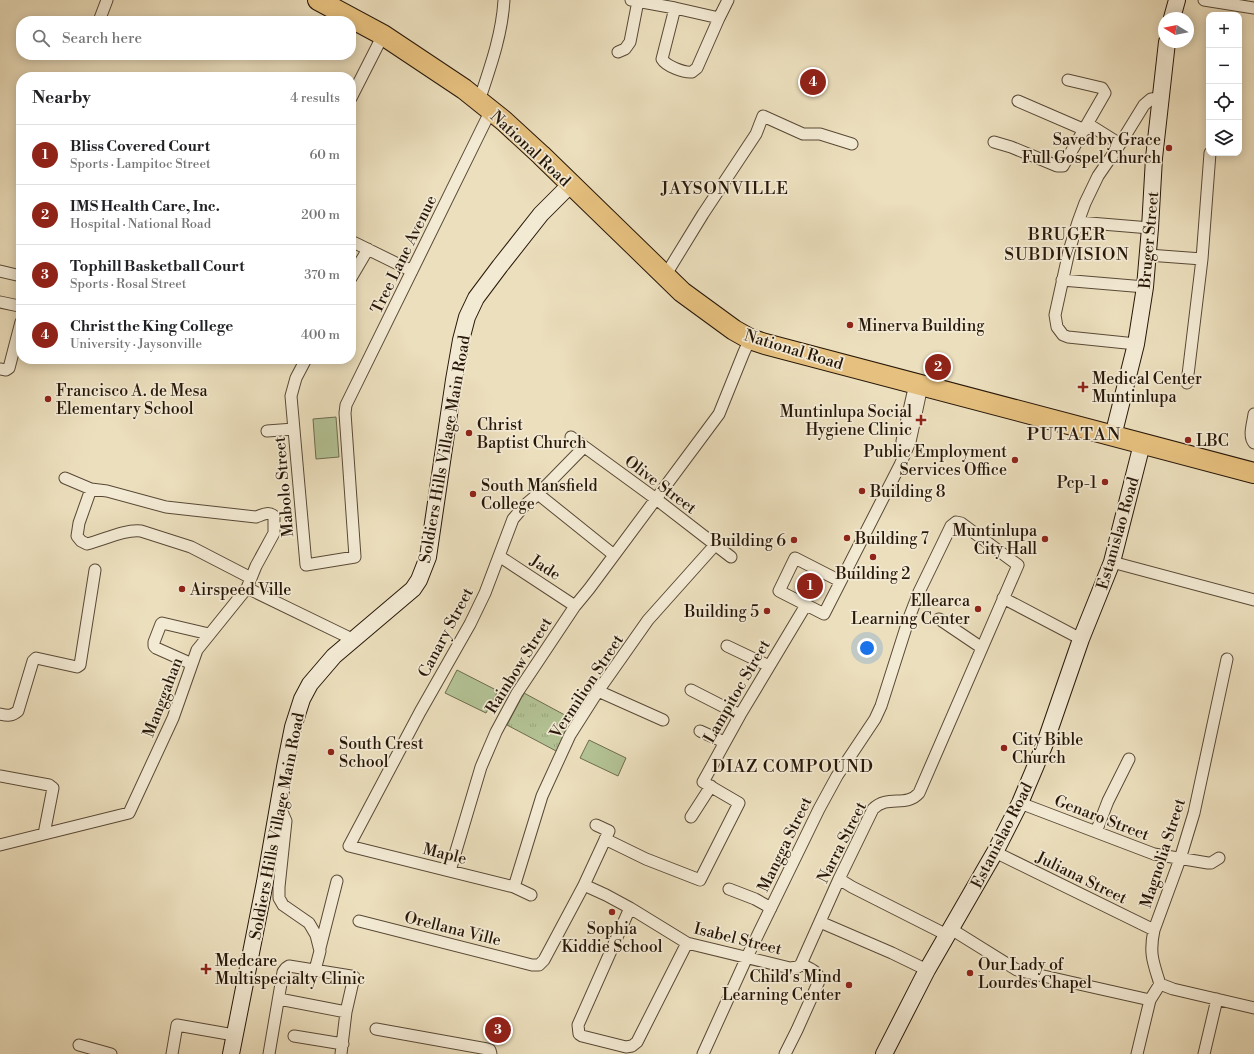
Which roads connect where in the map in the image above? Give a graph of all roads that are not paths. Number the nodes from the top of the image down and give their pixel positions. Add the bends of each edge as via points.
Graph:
1 (107, 0) edge
2 (318, 0) edge
3 (504, 0) edge
4 (728, 0) edge
5 (1177, 0) edge
6 (1204, 0) edge
7 (635, 1) edge
8 (1248, 5) edge
9 (675, 8) junction
10 (1174, 12) edge
11 (101, 16) edge
12 (348, 16) edge
13 (718, 18) junction
14 (356, 20) edge
15 (384, 35) junction
16 (1166, 48) edge
17 (618, 52) dead end
18 (1068, 80) dead end
19 (356, 88) edge
20 (1160, 98) junction
21 (1018, 101) dead end
22 (485, 105) junction
23 (1086, 127) junction
24 (994, 142) dead end
25 (852, 144) dead end
26 (1120, 144) junction
27 (1210, 156) edge
28 (571, 184) junction
29 (1078, 222) junction
30 (1150, 228) junction
31 (356, 243) edge
32 (368, 249) junction
33 (1148, 255) junction
34 (1202, 259) junction
35 (356, 269) edge
36 (0, 271) edge
37 (412, 271) junction
38 (16, 275) edge
39 (665, 276) junction
40 (1062, 280) junction
41 (1145, 287) junction
42 (0, 302) edge
43 (16, 305) edge
44 (750, 339) junction
45 (16, 341) edge
46 (1136, 344) junction
47 (303, 364) edge
48 (0, 369) edge
49 (1187, 383) dead end
50 (919, 385) junction
51 (1254, 414) edge
52 (294, 429) junction
53 (267, 431) dead end
54 (1113, 436) junction
55 (571, 437) dead end
56 (1142, 444) junction
57 (1254, 444) edge
58 (584, 446) junction
59 (1254, 474) edge
60 (65, 478) dead end
61 (92, 489) junction
62 (538, 494) junction
63 (656, 499) junction
64 (956, 522) joint
65 (715, 545) junction
66 (614, 555) junction
67 (499, 556) junction
68 (355, 557) joint
69 (731, 558) dead end
70 (1112, 562) junction
71 (95, 570) dead end
72 (840, 582) junction
73 (249, 583) junction
74 (1003, 598) junction
75 (1254, 600) edge
76 (806, 605) junction
77 (575, 606) junction
78 (939, 620) dead end
79 (210, 634) junction
80 (352, 639) junction
81 (1081, 639) junction
82 (727, 646) dead end
83 (982, 648) junction
84 (1227, 659) dead end
85 (192, 664) junction
86 (769, 666) junction
87 (691, 690) dead end
88 (598, 691) junction
89 (0, 714) edge
90 (740, 715) junction
91 (663, 720) dead end
92 (700, 731) dead end
93 (724, 742) junction
94 (1129, 759) dead end
95 (0, 776) edge
96 (711, 786) junction
97 (278, 803) junction
98 (1020, 803) junction
99 (691, 817) dead end
100 (596, 825) dead end
101 (1096, 832) junction
102 (44, 834) junction
103 (605, 839) junction
104 (0, 845) edge
105 (349, 846) joint
106 (995, 852) junction
107 (1219, 858) dead end
108 (1180, 859) junction
109 (450, 871) junction
110 (839, 879) junction
111 (337, 881) dead end
112 (584, 885) junction
113 (514, 887) junction
114 (729, 889) dead end
115 (531, 895) dead end
116 (630, 908) junction
117 (771, 908) junction
118 (359, 921) dead end
119 (820, 922) junction
120 (1154, 930) junction
121 (949, 932) junction
122 (687, 943) junction
123 (320, 951) junction
124 (747, 957) junction
125 (801, 964) junction
126 (315, 970) junction
127 (927, 970) junction
128 (1160, 984) junction
129 (1217, 998) junction
130 (279, 999) junction
131 (1150, 1000) junction
132 (1254, 1008) edge
133 (346, 1012) junction
134 (376, 1029) dead end
135 (234, 1035) junction
136 (294, 1036) dead end
137 (79, 1045) dead end
138 (342, 1049) edge
139 (111, 1054) edge
140 (172, 1054) edge
141 (230, 1054) edge
142 (269, 1054) edge
143 (491, 1054) edge
144 (703, 1054) edge
145 (785, 1054) edge
146 (884, 1054) edge
147 (1137, 1054) edge
148 (1204, 1054) edge

1 - 11 street
2 - 12 highway, National Road
3 - 22 street, Tree Lane Avenue
4 - 13 street
5 - 10 street
6 - 8 street
7 - 9 street
7 - 17 street via 630,42 625,49
9 - 13 street
9 - 13 street via 662,59 685,72 692,72 697,68
14 - 15 highway, National Road
15 - 19 street
15 - 22 highway, National Road via 451,78
16 - 20 street, Bruger Street
18 - 23 street via 1098,86 1104,90 1104,96
20 - 26 street via 1151,99 1144,105
20 - 30 street, Bruger Street
21 - 23 street
22 - 28 highway, National Road
22 - 37 street, Tree Lane Avenue
23 - 24 street via 1061,167
23 - 26 street
25 - 39 street via 820,134 803,134 763,116 756,134
26 - 29 street via 1095,182
27 - 34 street
28 - 39 highway, National Road
28 - 80 street, Soldiers Hills Village Main Road via 541,214 476,298 467,317 461,340 428,557 413,589
29 - 30 street
29 - 40 street
30 - 33 street, Bruger Street
31 - 32 street
32 - 35 street
32 - 37 street
33 - 34 street
33 - 41 street, Bruger Street
34 - 49 street
36 - 38 street
37 - 68 street, Tree Lane Avenue via 346,405
39 - 44 highway, National Road via 722,322
40 - 41 street
40 - 46 street via 1055,315 1057,327 1064,335
41 - 46 street, Bruger Street
42 - 43 street
44 - 50 highway, National Road
44 - 63 street, Rainbow Street via 719,414
45 - 48 street via 9,368
46 - 54 street, Bruger Street
47 - 52 street, Mabolo Street via 291,396
50 - 54 highway, National Road
50 - 72 street via 910,442 895,477
51 - 57 street via 1251,435
52 - 53 street
52 - 68 street, Mabolo Street via 306,565
54 - 56 highway, National Road
55 - 58 street, Olive Street
56 - 59 highway, National Road
56 - 70 street, Estanislao Road
58 - 62 street, Canary Street
58 - 63 street, Olive Street
60 - 61 street
61 - 73 street via 78,523 77,536 81,541 87,544 126,532 141,531 191,547
61 - 73 street, Manggahan via 166,506 256,517 271,514 274,516 274,533
62 - 66 street
62 - 67 street, Canary Street via 513,519
63 - 65 street, Olive Street
63 - 66 street, Rainbow Street
64 - 74 street, Narra Street via 961,523 1018,565
64 - 117 street, Mangga Street via 951,526 919,592 875,719 836,776
65 - 69 street, Olive Street
65 - 88 street, Vermilion Street via 648,620
66 - 77 street, Rainbow Street
67 - 77 street, Jade
67 - 105 street, Canary Street via 470,624
70 - 75 street
70 - 81 street, Estanislao Road
71 - 89 street via 80,665 77,667 36,658 18,711 8,716
72 - 76 street via 824,614
72 - 76 street via 795,558 778,591
73 - 79 street, Manggahan
73 - 80 street
74 - 81 street
74 - 83 street, Narra Street
76 - 86 street, Lampitoc Street
77 - 109 street, Rainbow Street via 516,694 496,732 481,767
78 - 83 street
79 - 85 street, Manggahan via 197,650
79 - 85 street via 160,624 154,646
80 - 97 street, Soldiers Hills Village Main Road via 320,671 302,698 293,727
81 - 98 street, Estanislao Road via 1044,746
82 - 86 street
83 - 110 street, Narra Street via 919,793 915,798 908,800 884,801 873,809
84 - 108 street, Magnolia Street via 1194,814
85 - 102 street, Manggahan via 173,718 128,813
86 - 90 street, Lampitoc Street
87 - 90 street
88 - 91 street
88 - 113 street, Vermilion Street via 570,735 542,796
90 - 93 street, Lampitoc Street
92 - 93 street
93 - 96 street, Lampitoc Street via 703,782
94 - 101 street
95 - 102 street via 49,785 53,788
96 - 99 street
96 - 103 street via 739,803 700,880 646,859
97 - 123 street via 286,821 279,898 283,905 309,923 316,935
97 - 135 street, Soldiers Hills Village Main Road
98 - 101 street, Genaro Street
98 - 106 street, Estanislao Road
100 - 103 street via 609,831
101 - 108 street, Genaro Street via 1154,854
102 - 104 street, Manggahan
103 - 112 street
105 - 109 street, Maple
106 - 120 street, Juliana Street
106 - 121 street, Estanislao Road
107 - 108 street, Genaro Street via 1211,863
108 - 120 street, Magnolia Street
109 - 113 street, Maple
110 - 119 street, Narra Street
110 - 121 street
111 - 123 street
112 - 116 street, Isabel Street
112 - 118 street, Orellana Ville via 539,965
113 - 115 street, Maple
114 - 117 street
116 - 122 street, Isabel Street
116 - 122 street via 578,1025 582,1036 626,1047 634,1045
117 - 124 street, Mangga Street
119 - 125 street, Narra Street
119 - 127 street
120 - 128 street, Magnolia Street via 1152,958
121 - 127 street, Estanislao Road
121 - 131 street via 1018,970
122 - 124 street, Isabel Street
123 - 126 street
124 - 125 street, Isabel Street via 790,968
124 - 144 street, Mangga Street
125 - 145 street via 820,977
126 - 130 street via 289,966 286,968
126 - 133 street via 354,977
127 - 146 street, Estanislao Road
128 - 129 street
128 - 131 street
129 - 132 street
129 - 148 street
130 - 133 street
130 - 142 street
131 - 147 street
133 - 138 street
134 - 143 street via 487,1049
135 - 140 street via 177,1025
135 - 141 street, Soldiers Hills Village Main Road
136 - 138 street
137 - 139 street

